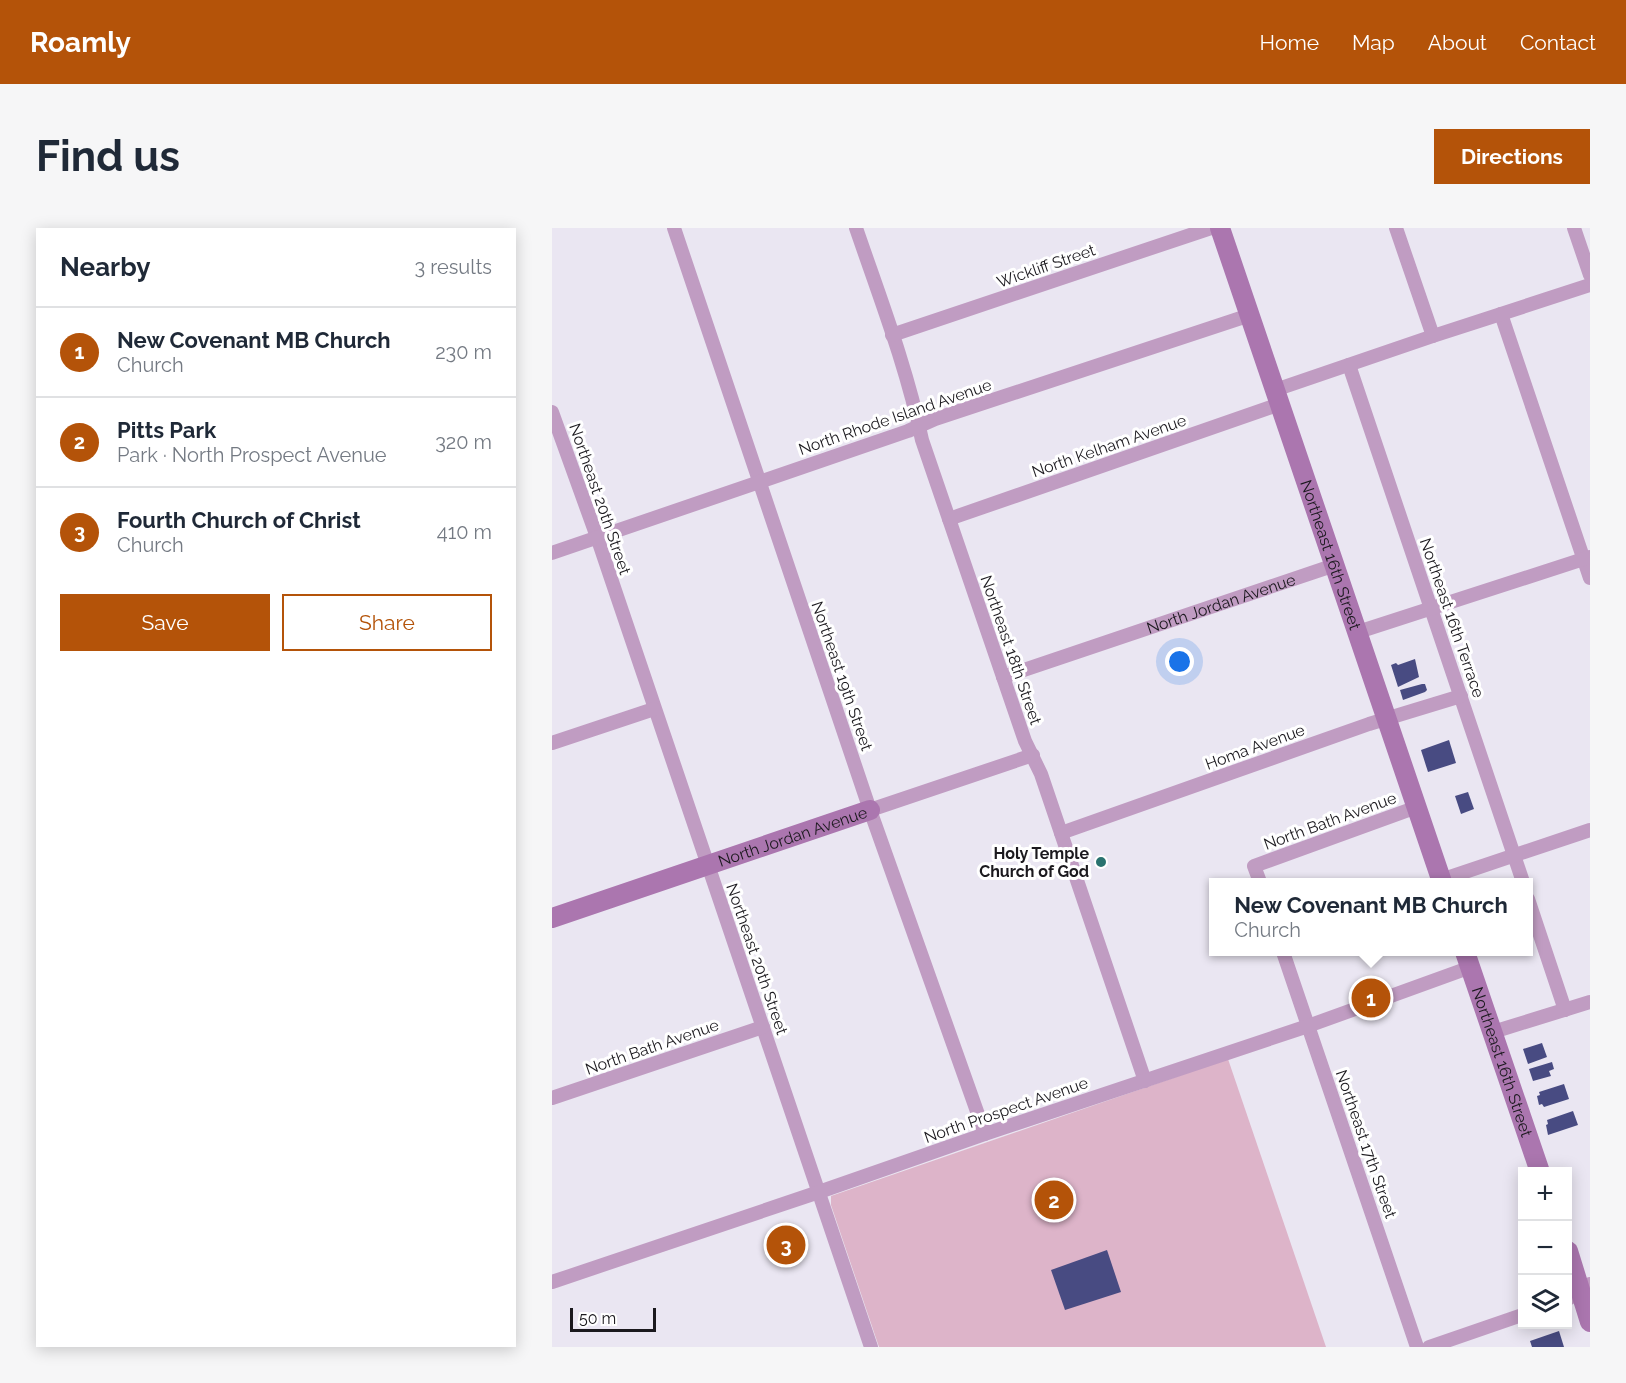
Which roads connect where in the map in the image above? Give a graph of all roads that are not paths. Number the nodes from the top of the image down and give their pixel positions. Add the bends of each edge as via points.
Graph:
1 (674, 228) edge
2 (856, 228) edge
3 (1211, 228) edge
4 (1220, 228) edge
5 (1396, 228) edge
6 (1574, 228) edge
7 (1590, 275) edge
8 (1590, 285) edge
9 (1501, 314) junction
10 (1250, 315) junction
11 (892, 335) junction
12 (1433, 336) junction
13 (1349, 365) junction
14 (1277, 397) junction
15 (552, 412) edge
16 (919, 426) junction
17 (759, 482) junction
18 (949, 519) junction
19 (597, 537) junction
20 (552, 553) edge
21 (1587, 558) edge
22 (1335, 565) junction
23 (1590, 578) edge
24 (1431, 608) junction
25 (1358, 632) junction
26 (1003, 677) junction
27 (1461, 696) junction
28 (654, 708) junction
29 (1387, 719) junction
30 (552, 743) edge
31 (1033, 755) junction
32 (1417, 807) junction
33 (870, 810) junction
34 (1590, 830) edge
35 (1061, 833) junction
36 (1514, 855) junction
37 (708, 865) junction
38 (1258, 878) edge
39 (1441, 878) edge
40 (1450, 878) edge
41 (1522, 878) edge
42 (1533, 914) edge
43 (552, 918) edge
44 (1285, 956) edge
45 (1468, 959) edge
46 (1590, 1002) edge
47 (1565, 1010) junction
48 (1308, 1026) junction
49 (763, 1027) junction
50 (1493, 1032) junction
51 (1145, 1081) junction
52 (552, 1098) edge
53 (985, 1134) junction
54 (1538, 1167) edge
55 (819, 1192) junction
56 (1572, 1266) edge
57 (552, 1282) edge
58 (1579, 1291) edge
59 (1518, 1316) edge
60 (1590, 1322) edge
61 (871, 1347) edge
62 (1417, 1347) edge
63 (1429, 1347) edge

1 - 17 street, Northeast 19th Street
2 - 11 street, Northeast 18th Street
3 - 11 street, Wickliff Street
4 - 10 street, Northeast 16th Street
5 - 12 street
6 - 7 street
8 - 9 street, North Kelham Avenue
9 - 12 street, North Kelham Avenue
9 - 21 street
10 - 14 street, Northeast 16th Street
10 - 16 street, North Rhode Island Avenue
11 - 16 street, Northeast 18th Street
12 - 13 street, North Kelham Avenue
13 - 14 street, North Kelham Avenue
13 - 24 street, Northeast 16th Terrace
14 - 18 street, North Kelham Avenue
14 - 22 street, Northeast 16th Street
15 - 19 street, Northeast 20th Street
16 - 17 street, North Rhode Island Avenue
16 - 18 street, Northeast 18th Street
17 - 19 street, North Rhode Island Avenue
17 - 33 street, Northeast 19th Street
18 - 26 street, Northeast 18th Street
19 - 20 street, North Rhode Island Avenue
19 - 28 street, Northeast 20th Street
21 - 23 street
21 - 24 street
22 - 25 street, Northeast 16th Street
22 - 26 street, North Jordan Avenue
24 - 25 street
24 - 27 street, Northeast 16th Terrace
25 - 29 street, Northeast 16th Street
26 - 31 street, Northeast 18th Street
27 - 29 street, Homa Avenue
27 - 36 street, Northeast 16th Terrace
28 - 30 street
28 - 37 street, Northeast 20th Street
29 - 32 street, Northeast 16th Street
29 - 35 street, Homa Avenue
31 - 33 street, North Jordan Avenue
31 - 35 street, Northeast 18th Street
32 - 38 street, North Bath Avenue via 1254,866
32 - 39 street, Northeast 16th Street
33 - 37 street, North Jordan Avenue
33 - 53 street, Northeast 19th Street
34 - 36 street
35 - 51 street, Northeast 18th Street
36 - 40 street
36 - 41 street, Northeast 16th Terrace
37 - 43 street, North Jordan Avenue
37 - 49 street, Northeast 20th Street
42 - 47 street
44 - 48 street, Northeast 17th Street
45 - 48 street, North Prospect Avenue
45 - 50 street, Northeast 16th Street
46 - 47 street
47 - 50 street
48 - 51 street, North Prospect Avenue
48 - 62 street, Northeast 17th Street
49 - 52 street, North Bath Avenue
49 - 55 street, Northeast 20th Street
50 - 54 street, Northeast 16th Street
51 - 53 street, North Prospect Avenue
53 - 55 street, North Prospect Avenue
55 - 57 street, North Prospect Avenue
55 - 61 street, Northeast 20th Street
56 - 58 street
58 - 60 street
59 - 63 street

